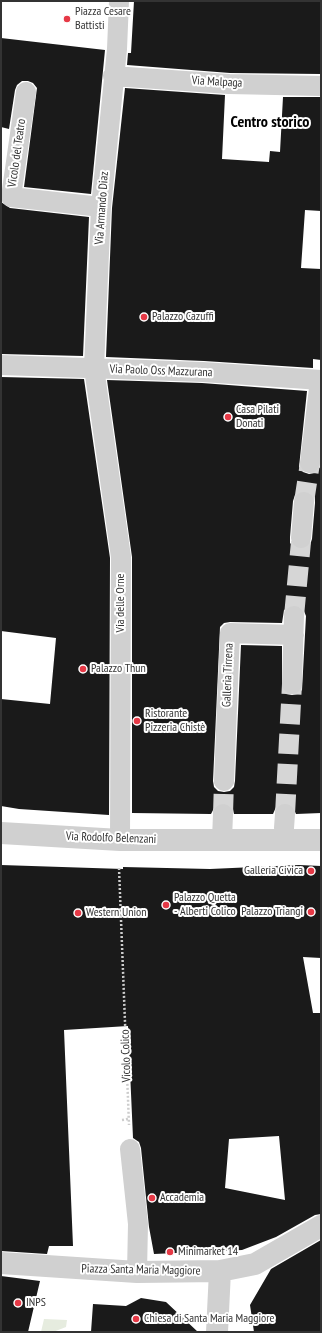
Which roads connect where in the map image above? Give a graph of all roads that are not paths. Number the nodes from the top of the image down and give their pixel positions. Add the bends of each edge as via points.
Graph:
1 (119, 1) edge
2 (113, 76) junction
3 (321, 86) edge
4 (26, 92) dead end
5 (101, 207) junction
6 (1, 365) edge
7 (94, 368) junction
8 (320, 380) edge
9 (310, 463) tunnel mouth
10 (304, 502) tunnel mouth
11 (301, 538) tunnel mouth
12 (292, 684) tunnel mouth
13 (224, 781) tunnel mouth
14 (223, 814) tunnel mouth
15 (1, 833) edge
16 (222, 839) junction
17 (120, 840) junction
18 (321, 840) edge
19 (130, 1149) road end
20 (321, 1226) edge
21 (1, 1263) edge
22 (220, 1271) junction
23 (137, 1272) junction
24 (216, 1332) edge

1 - 2 street, Via Armando Diaz
2 - 3 street, Via Malpaga via 229,84
2 - 5 street, Via Armando Diaz
4 - 5 street, Vicolo del Teatro via 11,197
5 - 7 street, Via Armando Diaz
6 - 7 street, Via Paolo Oss Mazzurana
7 - 8 street, Via Paolo Oss Mazzurana
7 - 17 street, Via delle Orne via 121,556
8 - 9 street
10 - 11 street
12 - 13 street, Galleria Tirrena via 294,626 230,633
14 - 16 street
15 - 17 street, Via Rodolfo Belenzani
16 - 17 street, Via Rodolfo Belenzani
16 - 18 street, Via Rodolfo Belenzani
19 - 23 street via 138,1224
20 - 22 street, Piazza Santa Maria Maggiore via 255,1264
21 - 23 street, Piazza Santa Maria Maggiore
22 - 23 street, Piazza Santa Maria Maggiore
22 - 24 street

